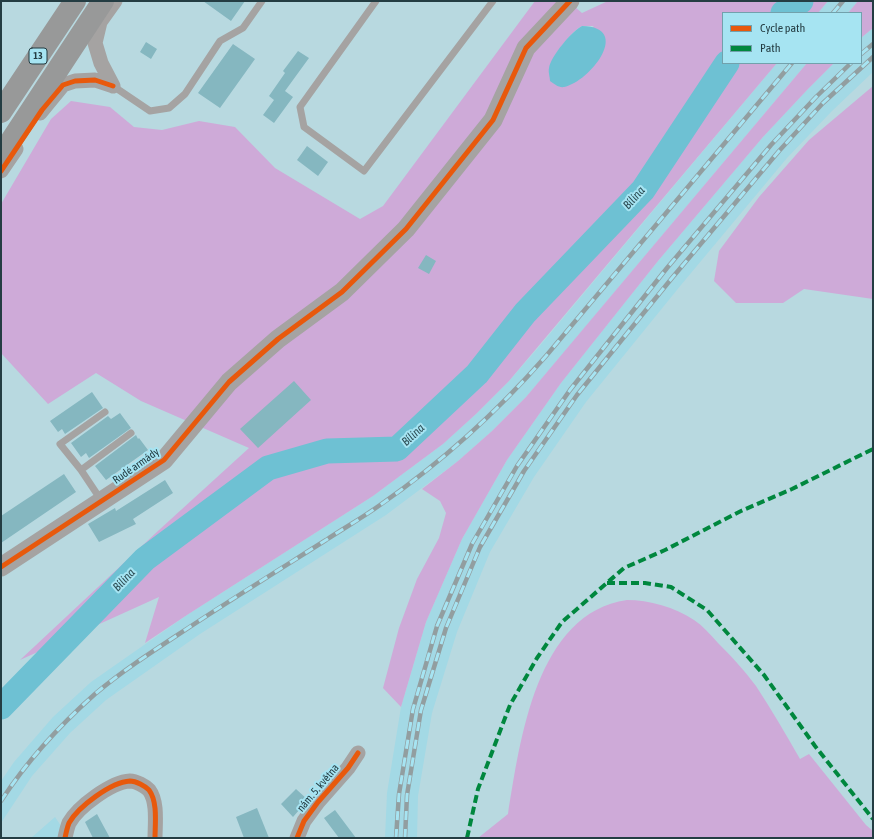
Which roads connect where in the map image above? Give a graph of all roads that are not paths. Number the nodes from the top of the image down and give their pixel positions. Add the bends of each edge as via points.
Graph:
1 (75, 1) edge
2 (103, 1) edge
3 (115, 1) edge
4 (262, 1) edge
5 (376, 1) edge
6 (493, 1) edge
7 (570, 1) edge
8 (113, 86) junction
9 (1, 112) edge
10 (1, 156) edge
11 (1, 172) edge
12 (106, 412) dead end
13 (131, 433) dead end
14 (81, 470) junction
15 (102, 501) junction
16 (1, 567) edge
17 (358, 753) dead end
18 (64, 838) edge
19 (155, 838) edge
20 (296, 838) edge

1 - 9 highway, 13
2 - 10 highway, 13
3 - 8 street via 100,22 95,43 101,63
4 - 8 lane via 243,28 220,41 185,94 169,108 150,111
5 - 6 lane via 300,108 304,127 364,171
7 - 15 street, Rudé armády via 526,48 493,120 406,229 342,292 278,339 229,382 164,460
8 - 11 street via 95,80 75,81 63,85 42,110
12 - 14 lane via 60,444
13 - 14 lane
14 - 15 lane
15 - 16 street, Rudé armády
17 - 20 street, nám. 5. května via 318,802
18 - 19 street via 77,812 91,800 104,791 132,781 144,786 154,802

